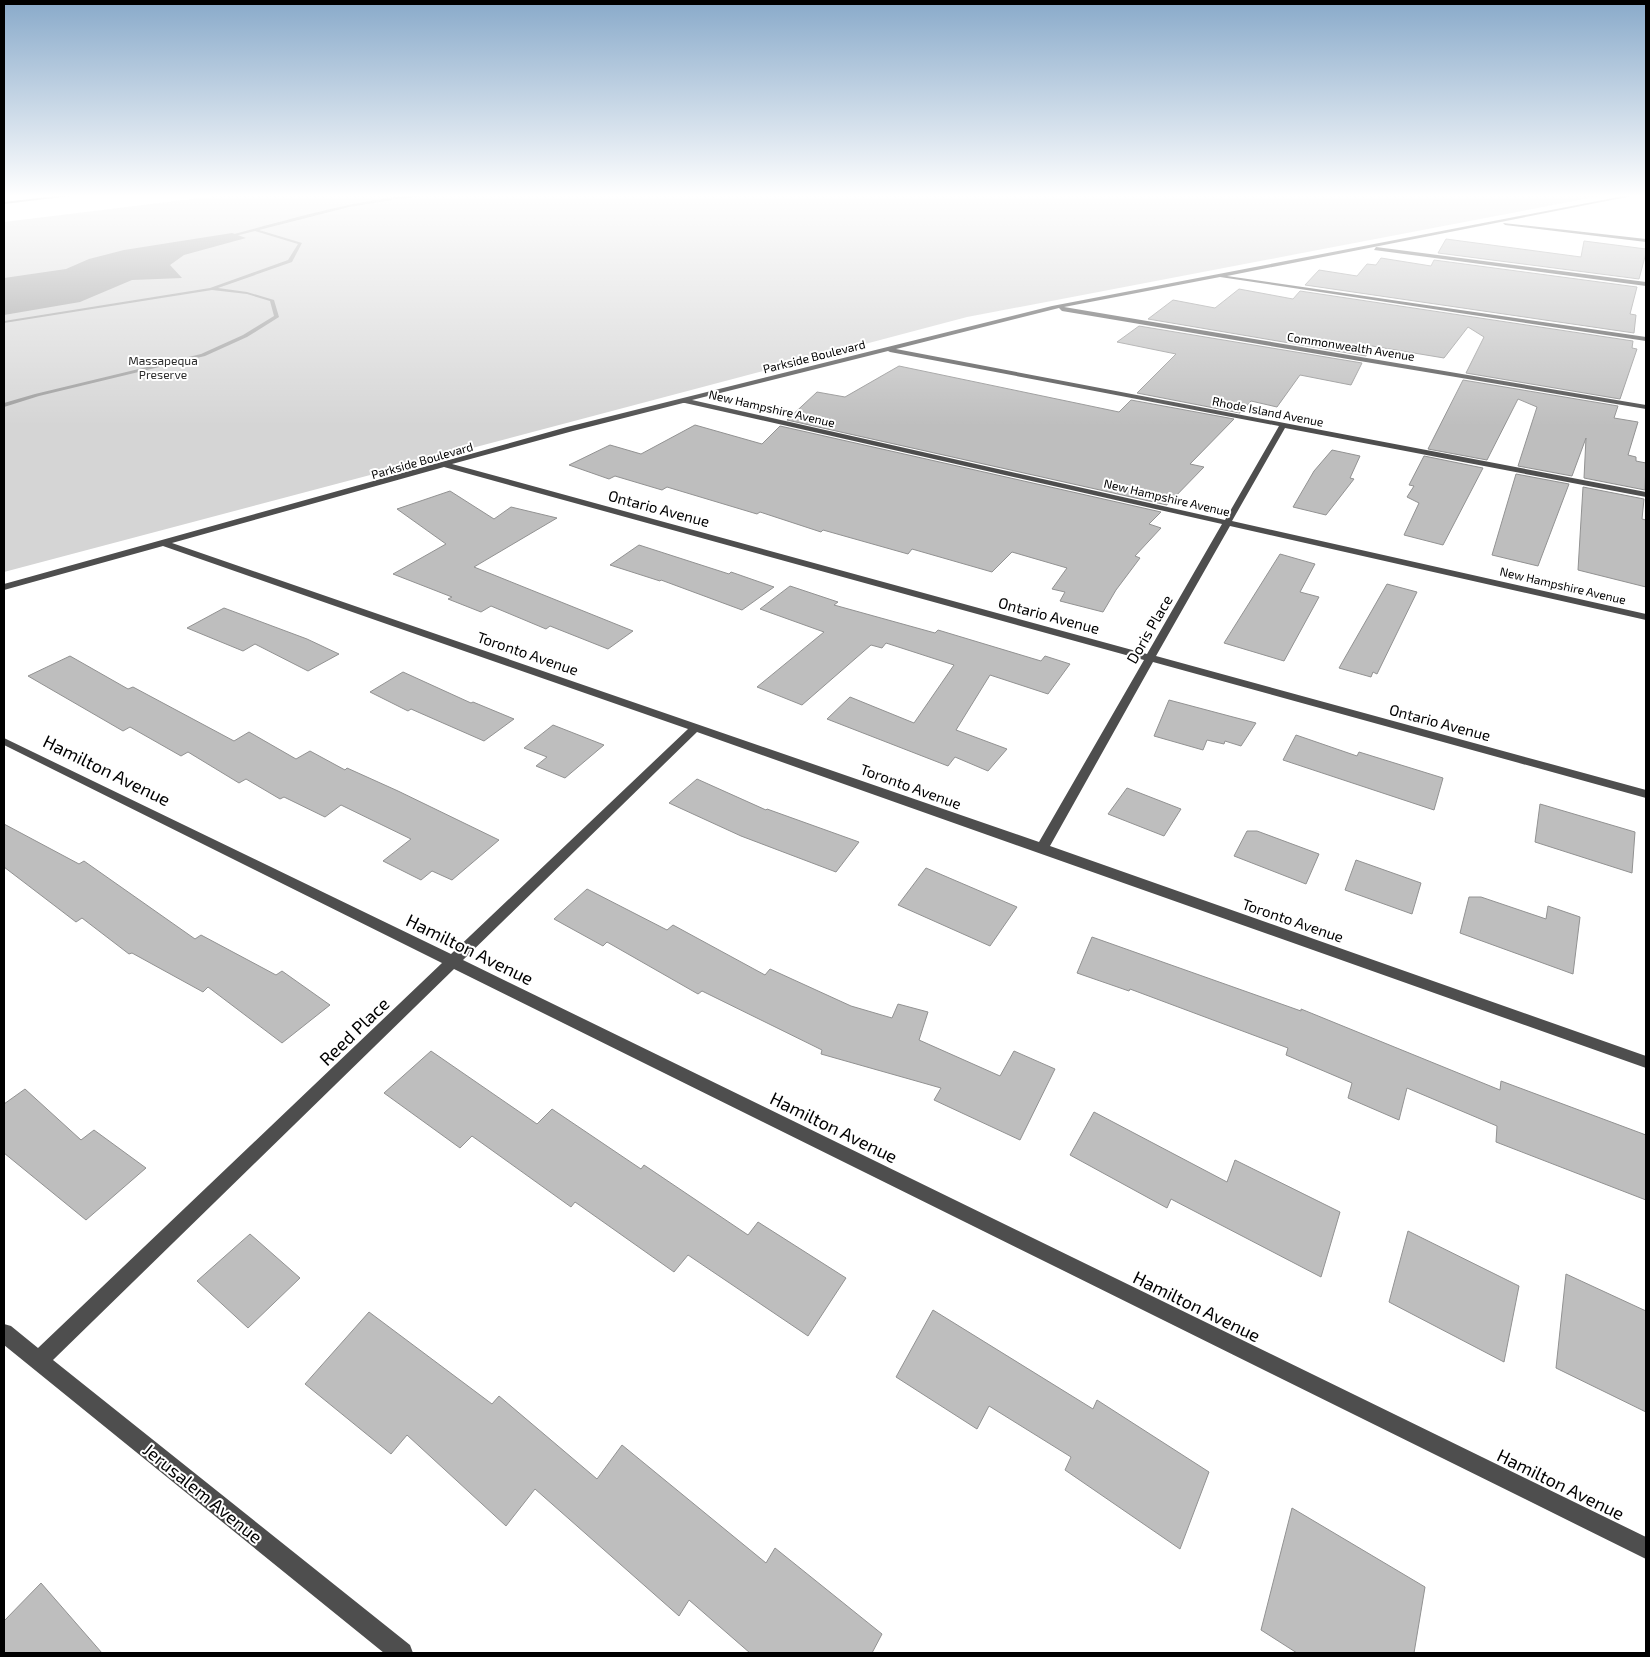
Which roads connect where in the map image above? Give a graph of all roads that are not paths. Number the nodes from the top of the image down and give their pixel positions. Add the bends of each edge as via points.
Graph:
1 (1237, 271) edge
2 (1549, 271) edge
3 (1213, 276) junction
4 (1646, 284) edge
5 (1052, 308) junction
6 (1646, 340) edge
7 (886, 349) junction
8 (683, 401) junction
9 (1646, 407) edge
10 (1283, 425) junction
11 (445, 465) junction
12 (1646, 494) edge
13 (1227, 523) junction
14 (164, 543) junction
15 (4, 587) edge
16 (1646, 617) edge
17 (1150, 658) junction
18 (696, 727) junction
19 (4, 742) edge
20 (1646, 794) edge
21 (1042, 848) junction
22 (452, 962) junction
23 (1646, 1062) edge
24 (4, 1333) edge
25 (38, 1361) junction
26 (1646, 1548) edge
27 (402, 1653) edge

1 - 3 street, Parkside Boulevard
2 - 4 street
3 - 5 street, Parkside Boulevard
3 - 6 street
5 - 7 street, Parkside Boulevard
5 - 9 street, Commonwealth Avenue
7 - 8 street, Parkside Boulevard
7 - 10 street, Rhode Island Avenue
8 - 11 street, Parkside Boulevard
8 - 13 street, New Hampshire Avenue
10 - 12 street, Rhode Island Avenue
10 - 13 street, Doris Place
11 - 14 street, Parkside Boulevard
11 - 17 street, Ontario Avenue
13 - 16 street, New Hampshire Avenue
13 - 17 street, Doris Place
14 - 15 street, Parkside Boulevard
14 - 18 street, Toronto Avenue
17 - 20 street, Ontario Avenue
17 - 21 street, Doris Place
18 - 21 street, Toronto Avenue
18 - 22 street, Reed Place
19 - 22 street, Hamilton Avenue
21 - 23 street, Toronto Avenue
22 - 25 street, Reed Place
22 - 26 street, Hamilton Avenue
24 - 25 street, Jerusalem Avenue
25 - 27 street, Jerusalem Avenue

